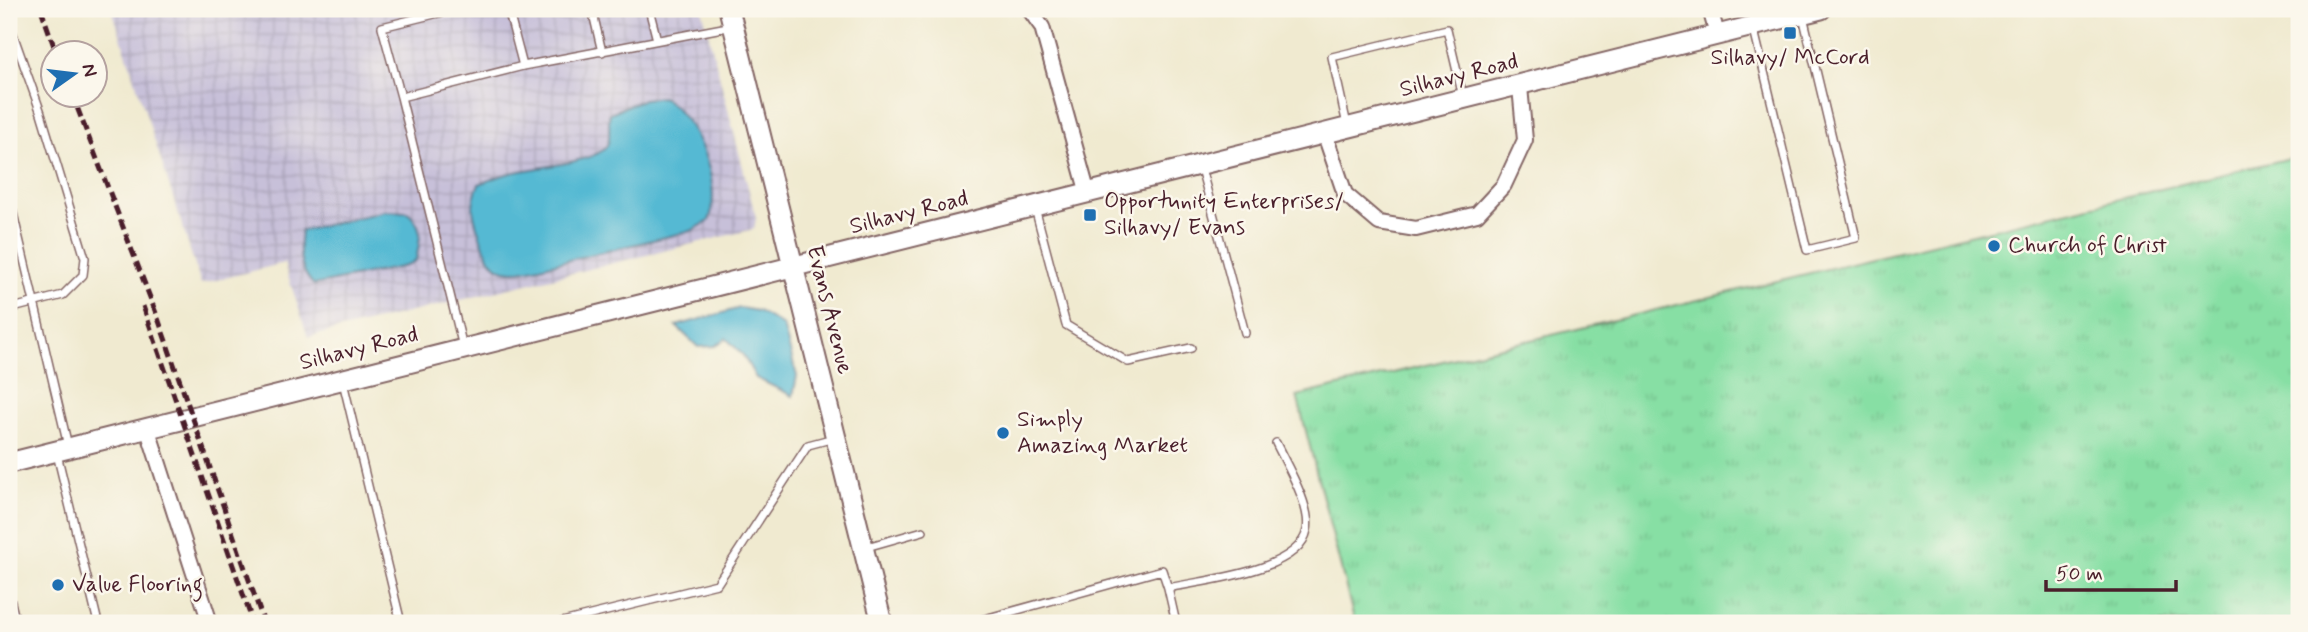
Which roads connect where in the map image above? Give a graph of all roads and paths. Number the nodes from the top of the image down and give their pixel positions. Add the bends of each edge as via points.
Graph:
1 (455, 9) edge
2 (508, 9) edge
3 (592, 9) edge
4 (649, 9) edge
5 (1029, 9) edge
6 (1710, 9) edge
7 (1812, 11) edge
8 (731, 17) edge
9 (9, 23) edge
10 (1753, 25) junction
11 (1717, 34) junction
12 (657, 40) junction
13 (603, 52) junction
14 (523, 66) junction
15 (1520, 87) junction
16 (401, 97) junction
17 (1464, 101) junction
18 (1348, 130) junction
19 (1325, 135) junction
20 (1201, 166) junction
21 (1088, 194) junction
22 (9, 196) edge
23 (1035, 207) junction
24 (13, 228) edge
25 (793, 268) junction
26 (36, 302) junction
27 (9, 309) edge
28 (1245, 333) dead end
29 (463, 348) junction
30 (1191, 348) dead end
31 (342, 378) junction
32 (146, 427) junction
33 (836, 437) junction
34 (1276, 443) dead end
35 (62, 448) junction
36 (9, 463) edge
37 (923, 531) dead end
38 (863, 548) junction
39 (1168, 588) junction
40 (9, 594) edge
41 (16, 623) edge
42 (99, 623) edge
43 (210, 623) edge
44 (401, 623) edge
45 (558, 623) edge
46 (882, 623) edge
47 (970, 623) edge
48 (1176, 623) edge

1 - 16 lane via 382,27
2 - 14 lane
3 - 13 lane
4 - 12 lane
5 - 21 street via 1042,27
6 - 11 street
7 - 10 street, Silhavy Road
7 - 10 lane via 1856,238 1807,250
8 - 12 lane
8 - 25 street, Evans Avenue
9 - 26 lane via 85,258 83,275 74,287
10 - 11 street, Silhavy Road
11 - 15 street, Silhavy Road
12 - 13 lane
13 - 14 lane
14 - 16 lane
15 - 17 street, Silhavy Road
15 - 19 street via 1525,139 1504,185 1478,214 1416,229 1379,223 1345,194
16 - 29 lane
17 - 18 street, Silhavy Road
17 - 18 lane via 1447,29 1332,57
18 - 19 street, Silhavy Road
19 - 20 street, Silhavy Road
20 - 21 street, Silhavy Road
20 - 28 lane
21 - 23 street, Silhavy Road
22 - 24 lane
23 - 25 street, Silhavy Road
23 - 30 lane via 1066,326 1128,362
24 - 26 lane
25 - 29 street, Silhavy Road
25 - 33 street, Evans Avenue
26 - 27 lane
26 - 35 lane
29 - 31 street, Silhavy Road
31 - 32 street, Silhavy Road
31 - 44 lane
32 - 35 street, Silhavy Road
32 - 43 street
33 - 38 street, Evans Avenue
33 - 45 lane via 808,445 717,584
34 - 39 lane via 1304,504 1307,530 1294,552 1270,566
35 - 36 street, Silhavy Road
35 - 42 lane
37 - 38 lane
38 - 46 street, Evans Avenue
39 - 47 lane via 1162,570
39 - 48 lane
40 - 41 lane

